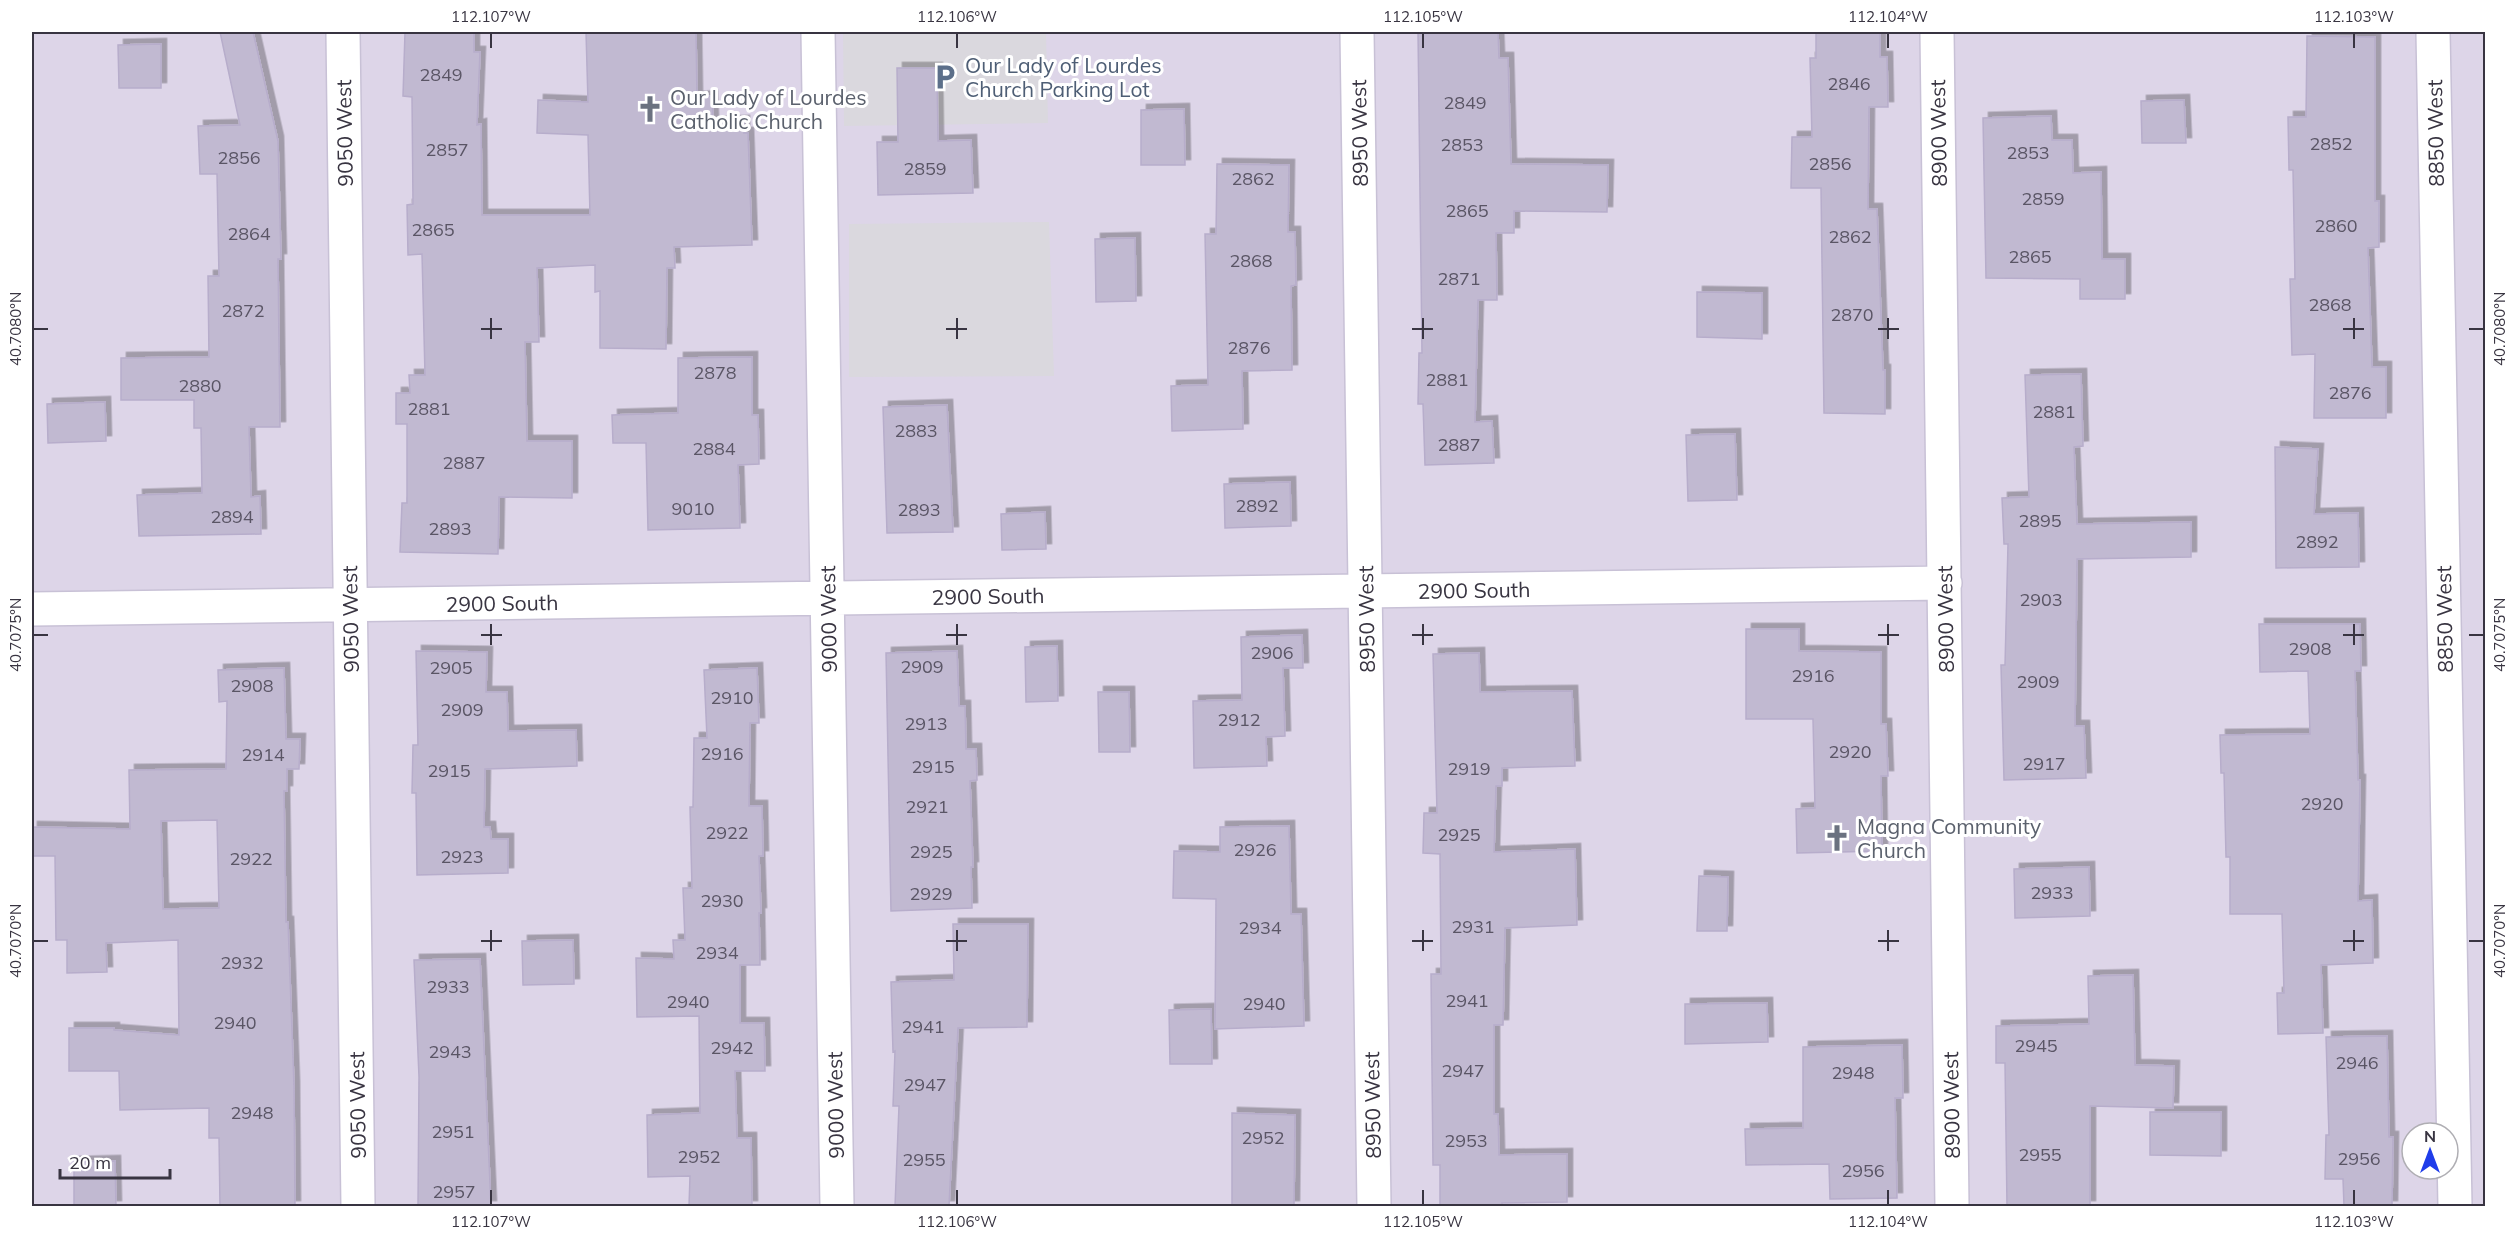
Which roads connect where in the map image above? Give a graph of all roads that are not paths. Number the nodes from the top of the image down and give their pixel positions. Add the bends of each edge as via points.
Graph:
1 (343, 32) edge
2 (818, 32) edge
3 (1357, 32) edge
4 (1937, 32) edge
5 (2433, 32) edge
6 (1945, 584) junction
7 (1365, 591) junction
8 (827, 599) junction
9 (350, 605) junction
10 (32, 609) edge
11 (358, 1206) edge
12 (837, 1206) edge
13 (1374, 1206) edge
14 (1952, 1206) edge
15 (2455, 1206) edge

1 - 9 street, 9050 West
2 - 8 street, 9000 West
3 - 7 street, 8950 West
4 - 6 street, 8900 West
5 - 15 street, 8850 West
6 - 7 street, 2900 South
6 - 14 street, 8900 West
7 - 8 street, 2900 South
7 - 13 street, 8950 West
8 - 9 street, 2900 South
8 - 12 street, 9000 West
9 - 10 street, 2900 South
9 - 11 street, 9050 West

